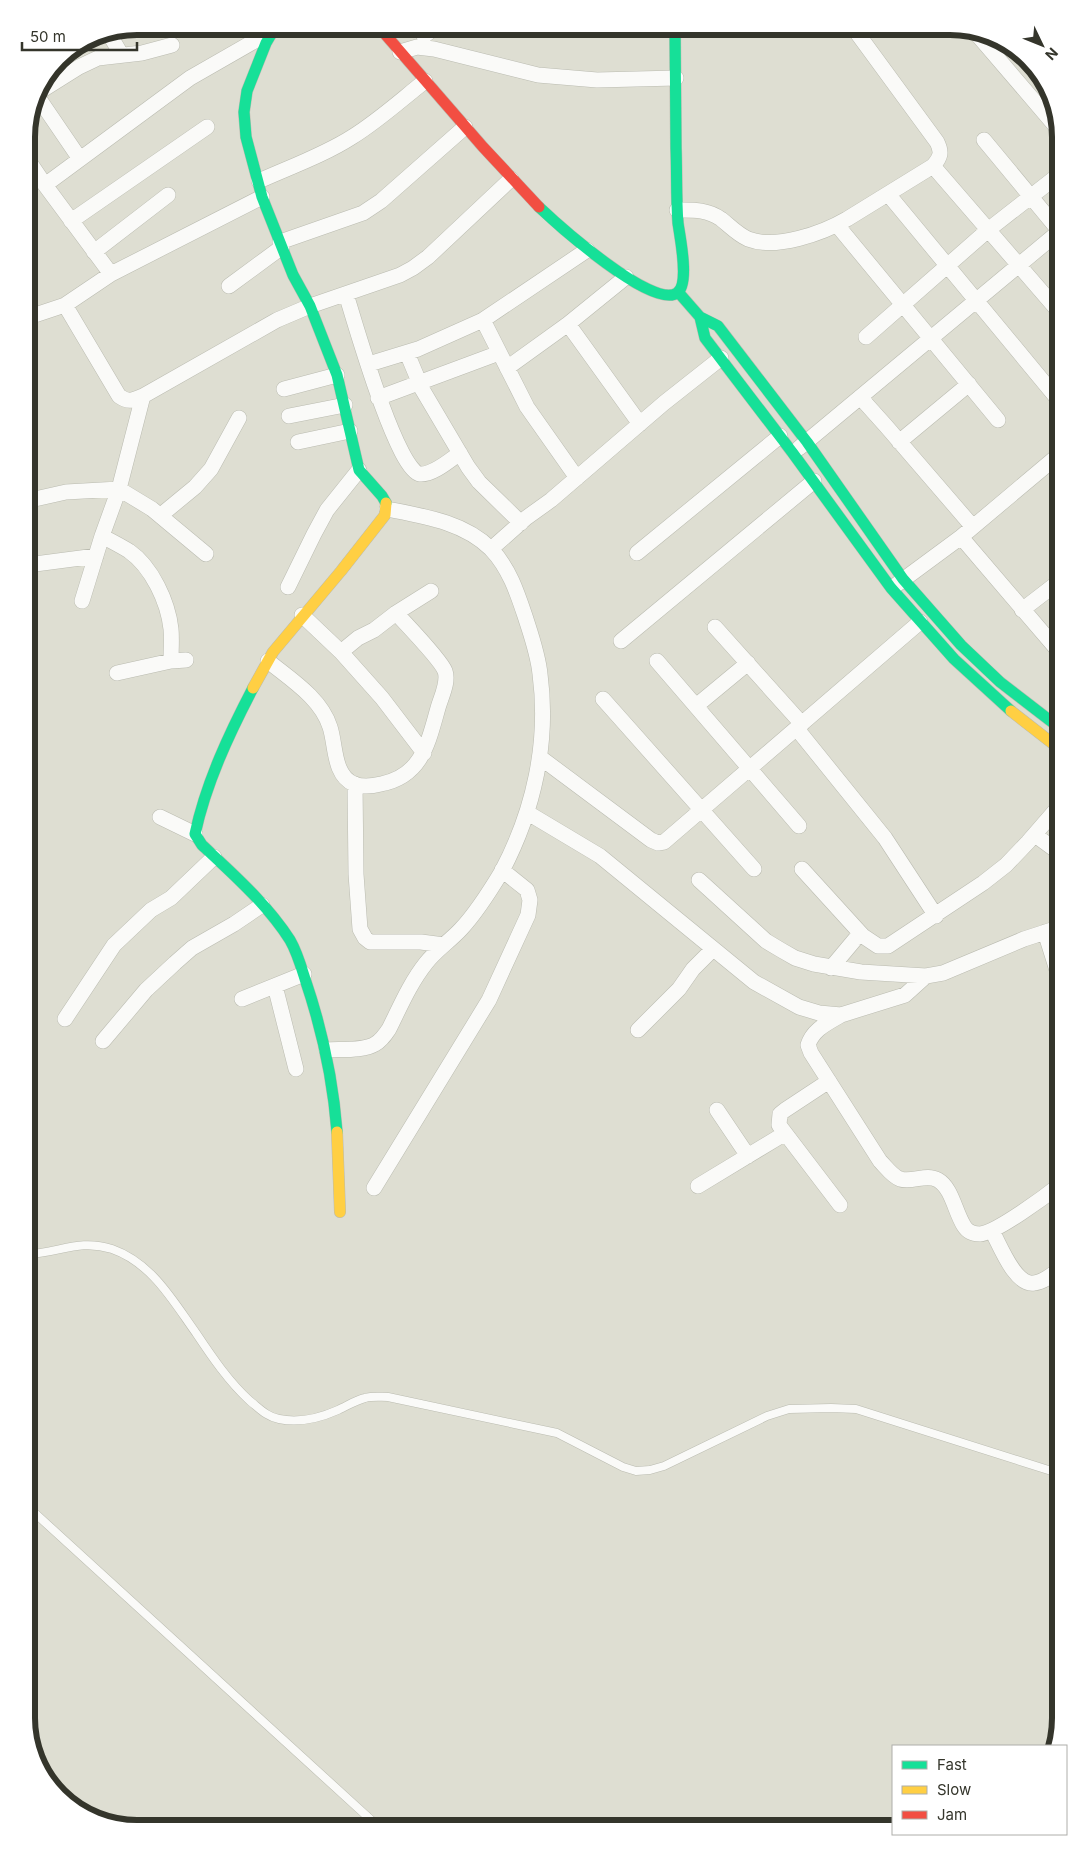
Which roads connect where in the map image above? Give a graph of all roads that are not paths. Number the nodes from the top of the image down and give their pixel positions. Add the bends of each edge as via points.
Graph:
1 (263, 35) edge
2 (271, 35) edge
3 (386, 35) edge
4 (675, 35) edge
5 (859, 35) edge
6 (111, 38) edge
7 (982, 40) edge
8 (172, 45) dead end
9 (400, 52) junction
10 (121, 54) junction
11 (676, 78) junction
12 (425, 80) junction
13 (49, 85) edge
14 (42, 101) edge
15 (1051, 120) edge
16 (207, 127) dead end
17 (465, 127) junction
18 (984, 140) dead end
19 (80, 159) junction
20 (933, 166) junction
21 (511, 179) junction
22 (1052, 180) edge
23 (259, 181) junction
24 (37, 182) edge
25 (888, 194) junction
26 (168, 195) dead end
27 (262, 197) junction
28 (1031, 197) junction
29 (677, 210) junction
30 (71, 221) junction
31 (1052, 222) edge
32 (837, 226) junction
33 (988, 230) junction
34 (1052, 237) edge
35 (281, 244) junction
36 (587, 250) junction
37 (94, 252) junction
38 (1018, 264) junction
39 (947, 266) junction
40 (112, 274) junction
41 (626, 277) junction
42 (229, 286) dead end
43 (679, 293) junction
44 (346, 294) junction
45 (975, 300) junction
46 (1052, 303) edge
47 (65, 304) junction
48 (902, 304) junction
49 (310, 306) junction
50 (35, 315) edge
51 (700, 317) junction
52 (483, 320) junction
53 (568, 324) junction
54 (866, 337) dead end
55 (931, 338) junction
56 (407, 353) junction
57 (499, 353) junction
58 (720, 358) junction
59 (369, 364) junction
60 (507, 368) junction
61 (337, 375) junction
62 (419, 382) junction
63 (969, 384) junction
64 (284, 389) dead end
65 (1052, 392) edge
66 (144, 396) junction
67 (860, 397) junction
68 (378, 398) junction
69 (345, 405) junction
70 (289, 416) dead end
71 (239, 418) dead end
72 (998, 420) dead end
73 (640, 424) junction
74 (350, 431) junction
75 (780, 436) junction
76 (298, 442) dead end
77 (807, 442) junction
78 (899, 442) junction
79 (792, 452) junction
80 (460, 453) junction
81 (1052, 461) edge
82 (359, 470) junction
83 (577, 478) junction
84 (814, 481) junction
85 (119, 489) junction
86 (35, 499) edge
87 (387, 509) junction
88 (160, 515) junction
89 (520, 523) junction
90 (967, 532) junction
91 (102, 536) junction
92 (491, 548) junction
93 (637, 552) dead end
94 (206, 554) dead end
95 (96, 556) junction
96 (35, 564) dead end
97 (897, 584) junction
98 (288, 587) dead end
99 (1052, 587) edge
100 (431, 591) dead end
101 (82, 601) dead end
102 (1022, 610) junction
103 (396, 613) junction
104 (302, 615) junction
105 (920, 622) junction
106 (715, 627) dead end
107 (621, 641) dead end
108 (1052, 644) edge
109 (341, 652) junction
110 (186, 660) dead end
111 (170, 661) junction
112 (268, 661) junction
113 (657, 661) dead end
114 (748, 664) junction
115 (117, 673) dead end
116 (603, 699) dead end
117 (696, 706) junction
118 (1052, 722) edge
119 (800, 726) junction
120 (1052, 743) edge
121 (424, 753) junction
122 (541, 758) junction
123 (749, 768) junction
124 (355, 784) junction
125 (702, 809) junction
126 (528, 813) junction
127 (1052, 814) edge
128 (160, 817) dead end
129 (799, 826) dead end
130 (195, 834) junction
131 (1034, 835) junction
132 (1052, 848) edge
133 (214, 856) junction
134 (754, 869) dead end
135 (802, 869) dead end
136 (502, 870) junction
137 (698, 880) dead end
138 (262, 905) junction
139 (936, 916) junction
140 (1052, 930) edge
141 (1045, 932) junction
142 (862, 936) junction
143 (444, 945) junction
144 (712, 949) junction
145 (1052, 954) edge
146 (831, 968) junction
147 (304, 974) junction
148 (926, 976) junction
149 (275, 986) junction
150 (242, 999) dead end
151 (841, 1015) junction
152 (65, 1019) dead end
153 (638, 1030) dead end
154 (103, 1041) dead end
155 (327, 1050) junction
156 (296, 1069) dead end
157 (829, 1081) junction
158 (717, 1110) dead end
159 (784, 1134) junction
160 (748, 1156) junction
161 (698, 1186) dead end
162 (374, 1188) dead end
163 (1052, 1191) edge
164 (840, 1205) dead end
165 (340, 1212) dead end
166 (992, 1231) junction
167 (35, 1254) edge
168 (1052, 1274) edge
169 (1052, 1471) edge
170 (35, 1513) edge
171 (367, 1816) junction
172 (363, 1820) edge
173 (371, 1820) edge

1 - 19 street via 190,78
2 - 23 street via 248,91 244,112 246,137
3 - 9 street
4 - 11 street
5 - 20 street via 941,149 941,155
6 - 10 street
7 - 15 street
8 - 10 street via 142,53
9 - 11 street via 417,46 538,75 597,80
9 - 12 street
10 - 13 street via 98,58
11 - 29 street
12 - 17 street
12 - 23 street via 351,138
14 - 19 street
16 - 30 street
17 - 21 street
17 - 35 street via 375,205
18 - 28 street
19 - 24 street
20 - 25 street
20 - 33 street
21 - 36 street via 566,234
21 - 44 street via 413,268
22 - 28 street
23 - 27 street
24 - 30 street
25 - 32 street
25 - 39 street
26 - 37 street
27 - 35 street
27 - 40 street
28 - 31 street
28 - 33 street
29 - 32 street via 711,213 738,233 762,242 808,236
29 - 43 street via 684,277 684,286
30 - 37 street
32 - 48 street
33 - 38 street
33 - 39 street
34 - 38 street
35 - 42 street
35 - 49 street
36 - 41 street
36 - 52 street
37 - 40 street
38 - 45 street
38 - 46 street
39 - 45 street
39 - 48 street
40 - 47 street
41 - 43 street via 660,294 670,296
41 - 53 street
43 - 51 street
44 - 49 street
44 - 59 street
45 - 55 street
45 - 65 street
47 - 50 street
47 - 66 street via 119,396 132,401
48 - 54 street
48 - 55 street
49 - 61 street
49 - 66 street via 277,320
51 - 58 street via 705,338
51 - 77 street via 718,326
52 - 56 street
52 - 57 street
53 - 60 street
53 - 73 street
55 - 63 street
55 - 67 street
56 - 59 street
56 - 62 street
57 - 60 street
57 - 62 street
58 - 73 street
58 - 75 street
59 - 68 street
60 - 83 street via 527,407
61 - 64 street
61 - 69 street
62 - 68 street
62 - 80 street
63 - 72 street
63 - 78 street
66 - 85 street
67 - 77 street
67 - 78 street
68 - 80 street via 401,452 415,472 431,472
69 - 70 street
69 - 74 street
71 - 88 street via 211,468 195,487
73 - 83 street
74 - 76 street
74 - 82 street
75 - 79 street
75 - 93 street
77 - 79 street
77 - 97 street via 863,520
78 - 90 street
79 - 84 street
80 - 89 street via 479,482
81 - 90 street
82 - 87 street via 386,502
82 - 98 street via 327,510
83 - 89 street
84 - 97 street
84 - 107 street
85 - 86 street via 66,492
85 - 88 street
85 - 91 street
87 - 92 street via 452,524
87 - 104 street via 341,571
88 - 94 street
89 - 92 street
90 - 97 street
90 - 102 street
91 - 95 street
91 - 111 street via 130,552 151,575 166,605 171,630
92 - 122 street via 507,569 532,637 540,673
95 - 96 street
95 - 101 street
97 - 105 street
97 - 118 street via 1000,682
99 - 102 street
100 - 103 street
102 - 108 street
103 - 109 street
103 - 121 street via 446,673
104 - 109 street
104 - 112 street
105 - 119 street
105 - 120 street via 983,687
106 - 114 street
109 - 121 street
110 - 111 street
111 - 115 street
112 - 124 street via 317,704 330,726 339,769
112 - 130 street via 219,759
113 - 117 street
114 - 117 street
114 - 119 street
116 - 125 street
117 - 123 street
119 - 123 street
119 - 139 street via 885,838
121 - 124 street via 404,775 390,782 371,786
122 - 125 street via 658,843 664,842
122 - 126 street
123 - 125 street
123 - 129 street
124 - 143 street via 360,929 370,942
125 - 134 street
126 - 136 street
126 - 144 street via 600,856
127 - 131 street
128 - 130 street
130 - 133 street
131 - 132 street
131 - 139 street via 1006,865
133 - 138 street
133 - 152 street via 171,898 151,910 114,945
135 - 142 street
136 - 143 street via 471,919
136 - 162 street via 527,890 530,900 528,915 489,1000
137 - 146 street via 766,941 795,958
138 - 147 street via 289,938
138 - 154 street via 192,948 174,963 146,990
139 - 142 street via 888,946 878,946
140 - 141 street
141 - 145 street
141 - 148 street via 943,973
142 - 146 street via 852,941
143 - 155 street via 425,964 383,1038 365,1048
144 - 151 street via 754,982 785,1000 819,1013
144 - 153 street via 679,989
146 - 148 street
147 - 149 street
147 - 155 street
148 - 151 street via 904,994
149 - 150 street
149 - 156 street
151 - 157 street via 810,1036 808,1044
155 - 165 street via 339,1154
157 - 159 street via 780,1114 779,1126
157 - 166 street via 890,1172 899,1179 937,1179 945,1186 964,1228 980,1234
158 - 160 street
159 - 160 street
159 - 164 street
160 - 161 street
163 - 166 street
166 - 168 street via 1014,1272 1024,1282 1033,1283
167 - 169 lane via 76,1245 96,1246 137,1262 161,1284 239,1391 262,1412 277,1419 309,1419 374,1396 397,1399 557,1433 636,1471 664,1466 767,1416 789,1409 856,1409
170 - 171 lane
171 - 172 lane
171 - 173 lane

